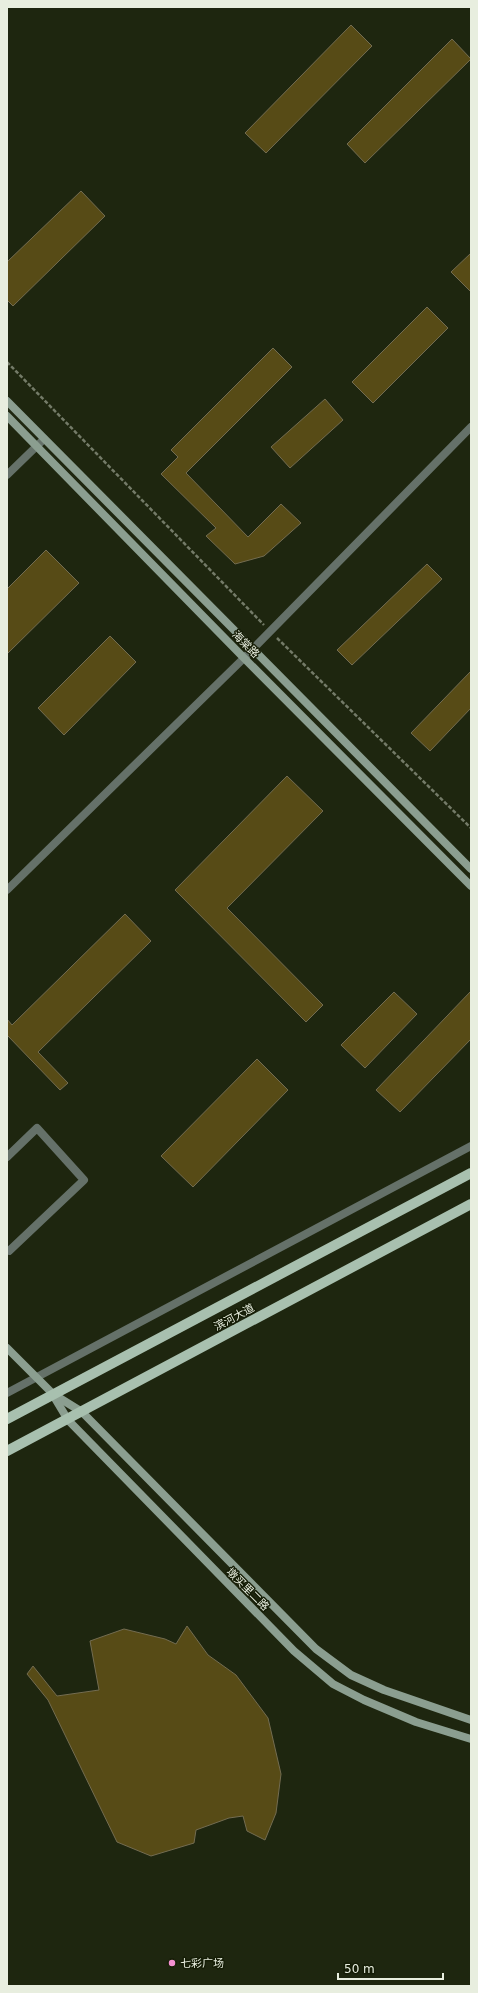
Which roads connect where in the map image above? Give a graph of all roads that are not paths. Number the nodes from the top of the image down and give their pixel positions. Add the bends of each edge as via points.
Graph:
1 (7, 401) edge
2 (7, 416) edge
3 (471, 427) edge
4 (44, 439) junction
5 (37, 446) junction
6 (7, 475) edge
7 (253, 649) junction
8 (244, 658) junction
9 (471, 869) edge
10 (471, 886) edge
11 (7, 890) edge
12 (471, 1146) edge
13 (7, 1157) edge
14 (471, 1173) edge
15 (471, 1204) edge
16 (7, 1250) edge
17 (7, 1348) edge
18 (35, 1376) junction
19 (7, 1393) edge
20 (53, 1394) junction
21 (82, 1412) junction
22 (7, 1419) edge
23 (68, 1420) junction
24 (7, 1451) edge
25 (471, 1720) edge
26 (471, 1739) edge

1 - 4 street, 海棠路
2 - 5 street, 海棠路
3 - 7 street
4 - 5 street
4 - 7 street, 海棠路
5 - 6 street
5 - 8 street, 海棠路
7 - 8 street
7 - 9 street, 海棠路
8 - 10 street, 海棠路
8 - 11 street
12 - 18 street
13 - 16 street via 37,1128 84,1180 9,1251
14 - 20 main road, 滨河大道
15 - 21 main road, 滨河大道
17 - 18 street, 墩买里二路
18 - 19 street
18 - 20 street, 墩买里二路
20 - 21 street, 墩买里二路
20 - 22 main road, 滨河大道
20 - 23 street, 墩买里二路
21 - 23 main road, 滨河大道
21 - 25 street, 墩买里二路 via 316,1649 352,1675 384,1690
23 - 24 main road, 滨河大道 via 36,1434
23 - 26 street, 墩买里二路 via 294,1651 332,1684 416,1722

